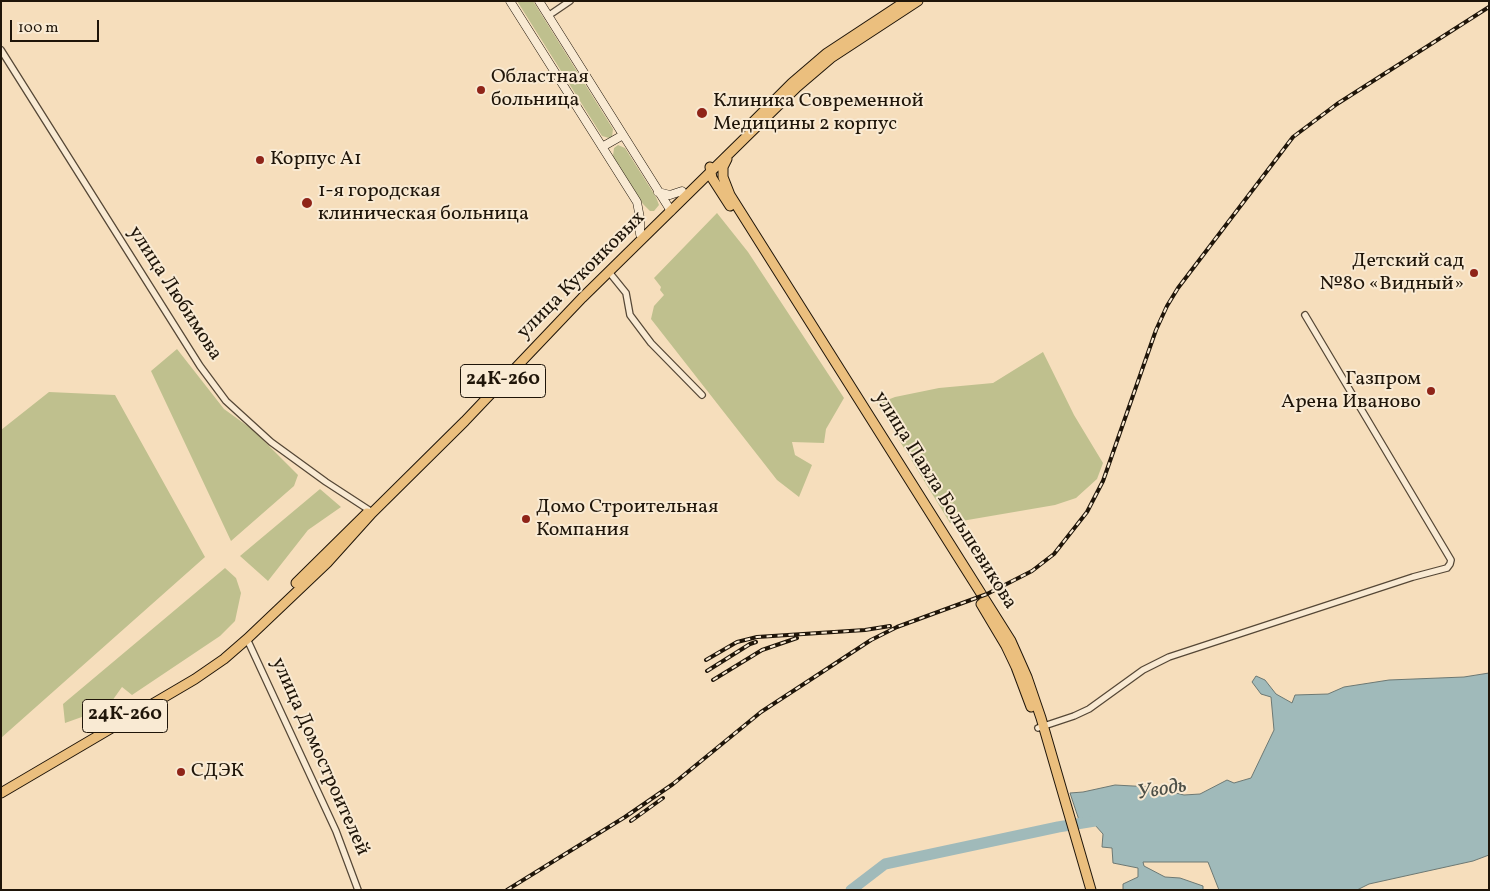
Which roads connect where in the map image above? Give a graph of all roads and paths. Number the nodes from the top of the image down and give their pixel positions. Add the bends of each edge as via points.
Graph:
1 (510, 1) edge
2 (539, 1) edge
3 (570, 1) edge
4 (906, 1) edge
5 (918, 1) edge
6 (548, 16) junction
7 (1, 50) edge
8 (623, 135) junction
9 (602, 147) junction
10 (728, 155) junction
11 (712, 163) junction
12 (710, 173) junction
13 (689, 187) junction
14 (657, 192) junction
15 (727, 195) junction
16 (669, 208) junction
17 (640, 234) junction
18 (609, 272) junction
19 (1305, 315) dead end
20 (702, 395) dead end
21 (371, 512) junction
22 (245, 637) junction
23 (1041, 728) junction
24 (1, 789) edge
25 (1, 793) edge
26 (1076, 846) junction
27 (358, 890) edge
28 (1086, 890) edge
29 (1091, 890) edge

1 - 9 main road
2 - 6 main road
3 - 6 street
4 - 11 main road, улица Куконковых via 812,65
5 - 10 main road via 831,58
6 - 8 main road
7 - 21 street, улица Любимова via 194,357 226,401 271,442
8 - 9 main road
8 - 14 main road
9 - 17 main road via 637,202
10 - 12 main road
10 - 15 main road, улица Павла Большевикова via 723,167
11 - 12 main road
11 - 13 main road, улица Куконковых
12 - 13 main road via 701,175
12 - 15 main road
13 - 14 main road via 670,195
13 - 15 main road via 710,186
13 - 16 main road, улица Куконковых / 24К-260
14 - 16 main road
15 - 23 main road, улица Павла Большевикова via 978,598 1006,646
16 - 17 main road, улица Куконковых
16 - 18 main road, улица Куконковых / 24К-260
17 - 21 main road, улица Куконковых
18 - 20 street via 626,293 630,315
18 - 21 main road, улица Куконковых / 24К-260 via 417,470
19 - 23 street via 1451,560 1450,564 1447,568 1169,658 1142,670 1089,709
21 - 22 main road, улица Куконковых / 24К-260 via 327,563
22 - 24 main road, 24К-260 via 206,668
22 - 25 main road, 24К-260 via 224,659 195,679
22 - 27 street, улица Домостроителей via 332,823
23 - 26 main road, улица Павла Большевикова
26 - 28 main road
26 - 29 main road

